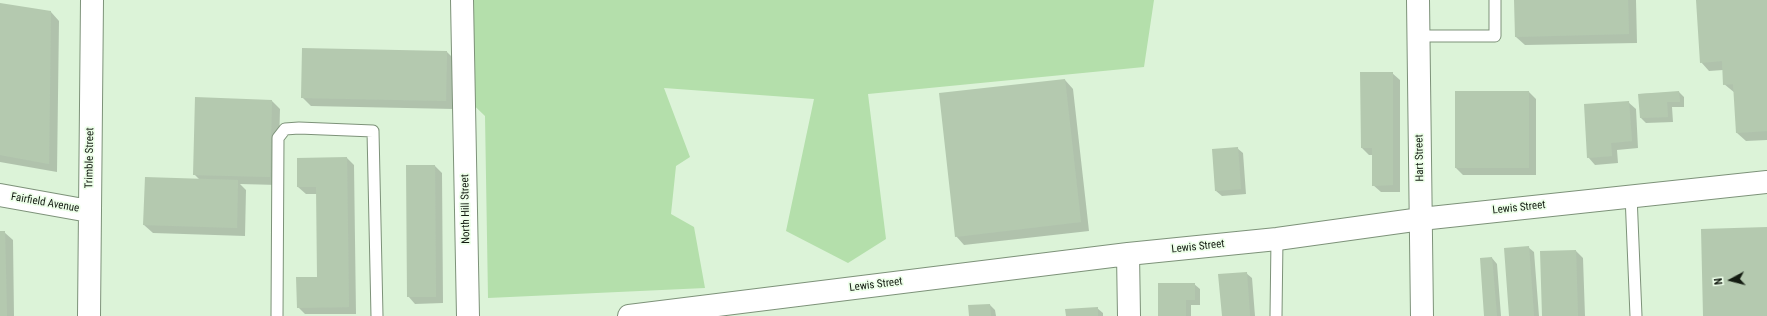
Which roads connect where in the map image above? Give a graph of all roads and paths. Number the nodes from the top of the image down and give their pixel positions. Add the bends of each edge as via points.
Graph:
1 (92, 0) edge
2 (462, 0) edge
3 (1418, 0) edge
4 (1495, 0) edge
5 (1418, 36) junction
6 (1767, 182) edge
7 (0, 195) edge
8 (1631, 196) junction
9 (89, 211) junction
10 (1421, 219) junction
11 (1277, 239) junction
12 (1128, 254) junction
13 (89, 316) edge
14 (277, 316) edge
15 (377, 316) edge
16 (468, 316) edge
17 (629, 316) edge
18 (1129, 316) edge
19 (1276, 316) edge
20 (1422, 316) edge
21 (1636, 316) edge

1 - 9 street, Trimble Street
2 - 16 street, North Hill Street
3 - 5 street, Hart Street
4 - 5 lane via 1495,36
5 - 10 street, Hart Street
6 - 8 street, Lewis Street
7 - 9 street, Fairfield Avenue
8 - 10 street, Lewis Street
8 - 21 lane
9 - 13 street, Trimble Street
10 - 11 street, Lewis Street
10 - 20 street, Hart Street
11 - 12 street, Lewis Street
11 - 19 lane
12 - 17 street, Lewis Street
12 - 18 street
14 - 15 lane via 278,138 285,129 299,128 373,131

